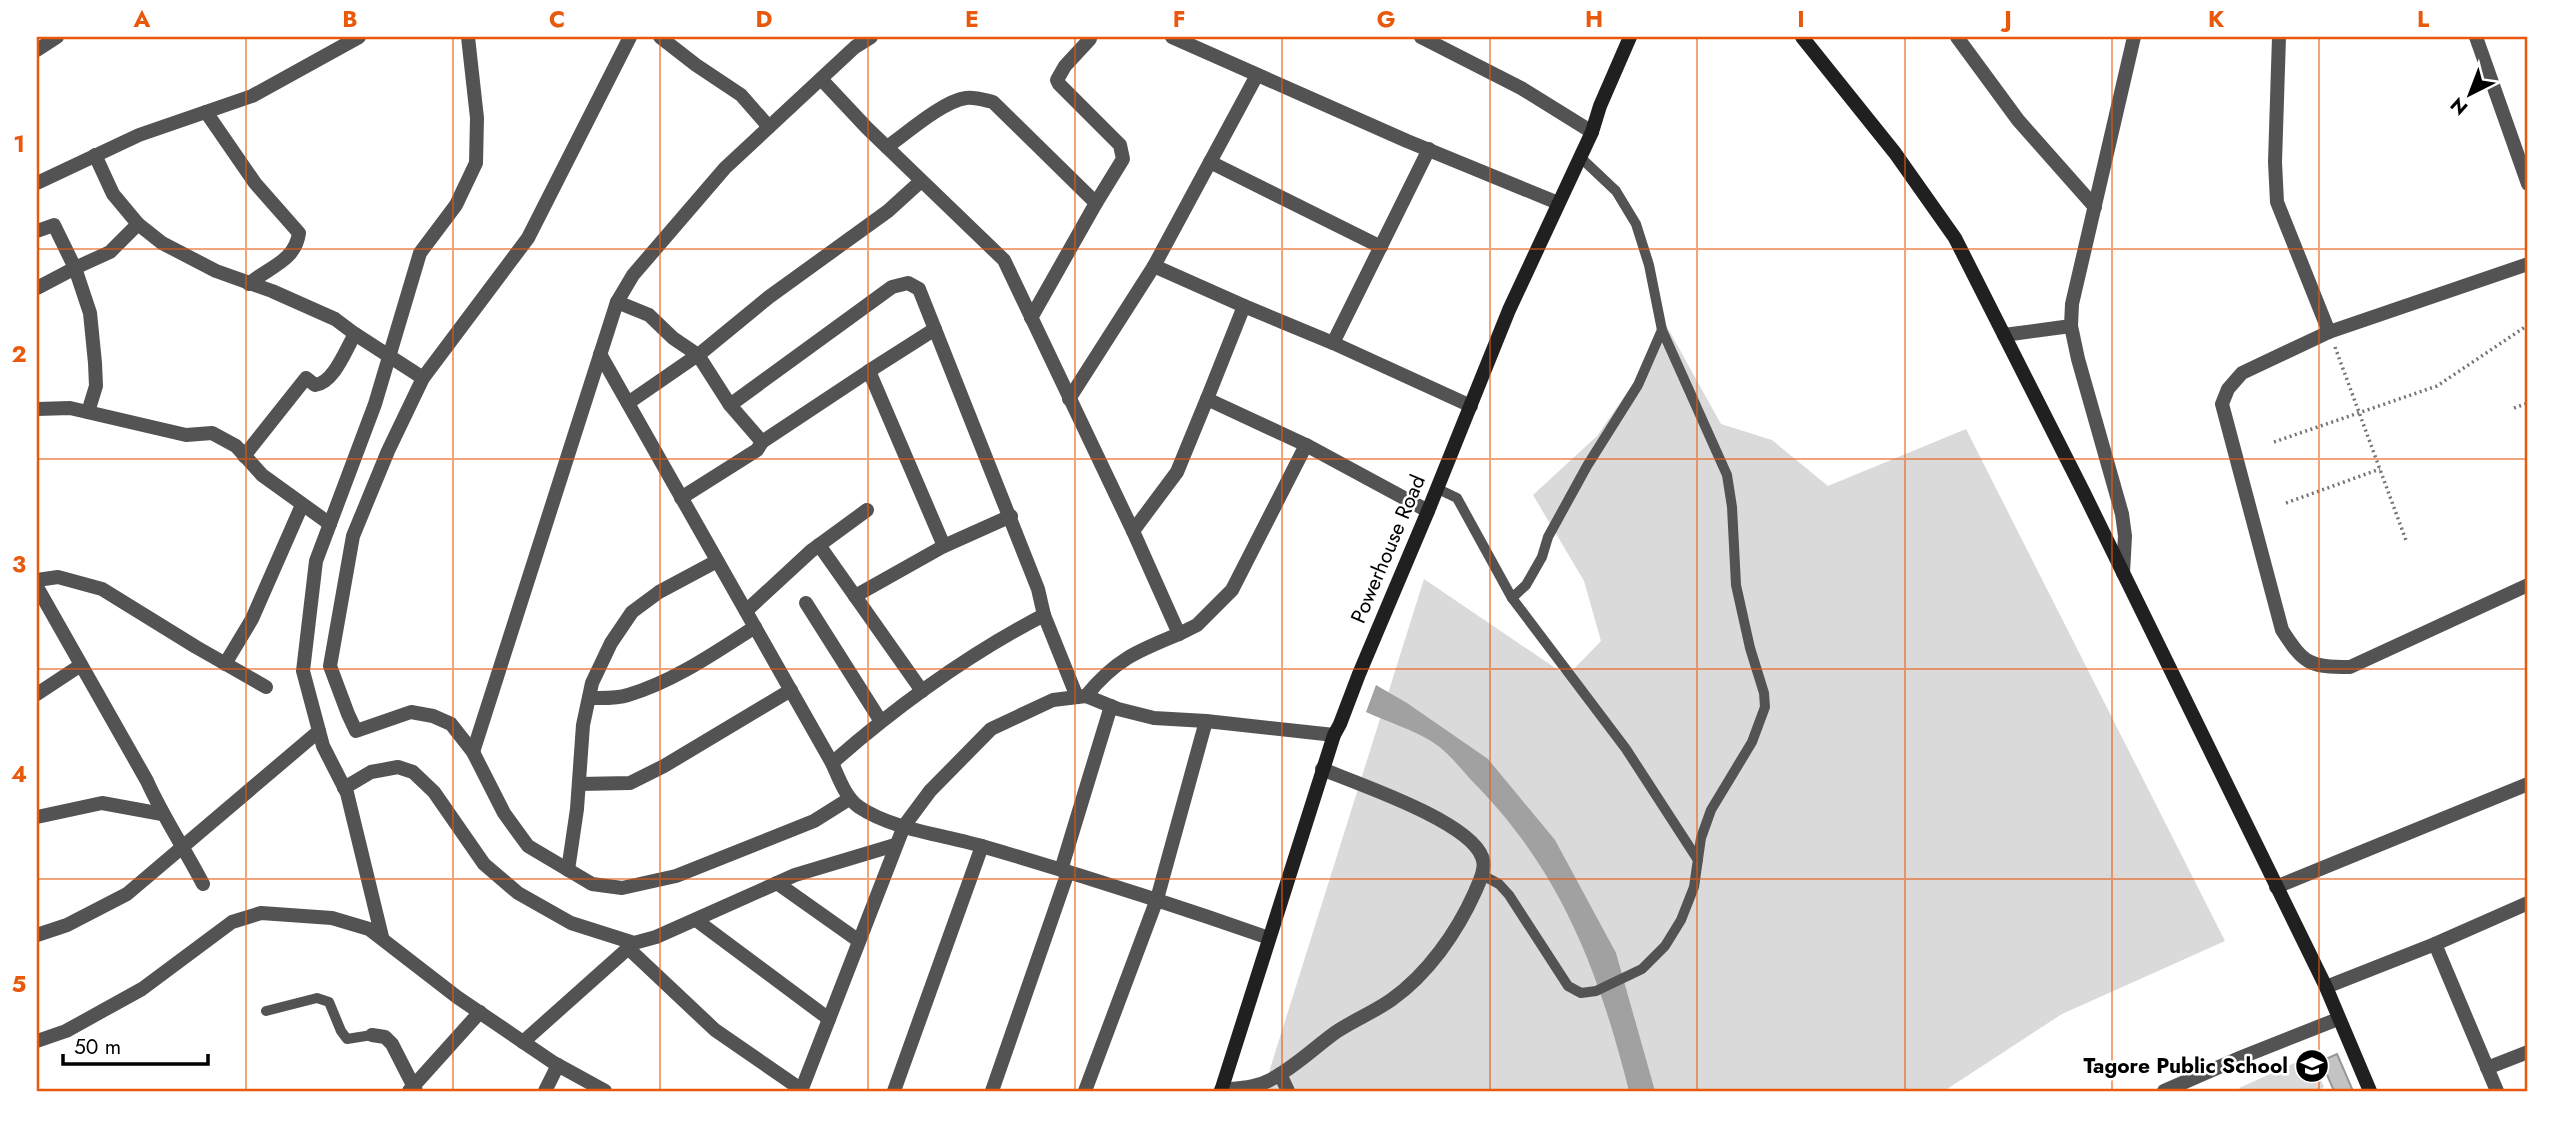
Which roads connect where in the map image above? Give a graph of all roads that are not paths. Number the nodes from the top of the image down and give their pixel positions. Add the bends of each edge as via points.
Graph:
1 (57, 37) edge
2 (359, 37) edge
3 (468, 37) edge
4 (630, 37) edge
5 (660, 37) edge
6 (871, 37) edge
7 (1172, 37) edge
8 (1421, 37) edge
9 (1630, 37) edge
10 (1802, 37) edge
11 (1957, 37) edge
12 (2279, 37) edge
13 (2476, 37) edge
14 (2132, 38) edge
15 (1090, 39) dead end
16 (37, 50) edge
17 (1257, 75) junction
18 (821, 79) junction
19 (206, 112) junction
20 (769, 127) junction
21 (1592, 132) junction
22 (887, 147) junction
23 (1429, 149) junction
24 (95, 155) junction
25 (1580, 158) junction
26 (1210, 162) junction
27 (921, 181) junction
28 (37, 183) edge
29 (2528, 184) edge
30 (1558, 203) junction
31 (1096, 204) junction
32 (2095, 207) junction
33 (138, 224) junction
34 (37, 231) edge
35 (1381, 247) junction
36 (2528, 264) edge
37 (1154, 266) junction
38 (75, 268) junction
39 (249, 284) junction
40 (37, 288) edge
41 (617, 302) junction
42 (1244, 306) junction
43 (1031, 318) junction
44 (2071, 326) junction
45 (935, 329) junction
46 (1662, 330) junction
47 (2329, 332) junction
48 (355, 334) junction
49 (2004, 335) junction
50 (1333, 343) junction
51 (600, 354) junction
52 (698, 355) junction
53 (388, 357) junction
54 (869, 371) junction
55 (423, 378) junction
56 (1069, 399) junction
57 (1207, 399) junction
58 (628, 403) junction
59 (730, 405) junction
60 (1471, 406) junction
61 (37, 409) edge
62 (88, 412) junction
63 (762, 442) junction
64 (1306, 445) junction
65 (244, 456) junction
66 (1436, 488) junction
67 (681, 498) junction
68 (302, 505) junction
69 (867, 510) dead end
70 (1428, 511) junction
71 (1011, 516) junction
72 (328, 528) junction
73 (1133, 531) junction
74 (353, 536) junction
75 (819, 545) junction
76 (944, 546) junction
77 (717, 561) junction
78 (2123, 573) junction
79 (37, 580) edge
80 (2528, 585) edge
81 (37, 587) edge
82 (855, 596) junction
83 (1512, 598) junction
84 (806, 603) dead end
85 (746, 611) junction
86 (1044, 615) junction
87 (755, 627) junction
88 (1179, 634) junction
89 (81, 664) junction
90 (225, 664) junction
91 (266, 687) dead end
92 (791, 690) junction
93 (922, 691) junction
94 (37, 694) edge
95 (1082, 697) junction
96 (589, 698) junction
97 (1111, 706) junction
98 (880, 720) junction
99 (1206, 721) junction
100 (1337, 730) junction
101 (319, 731) junction
102 (473, 752) junction
103 (832, 762) junction
104 (1322, 769) junction
105 (579, 784) junction
106 (343, 785) junction
107 (2528, 785) edge
108 (849, 799) junction
109 (162, 814) junction
110 (37, 817) edge
111 (899, 824) junction
112 (895, 845) junction
113 (183, 846) junction
114 (982, 846) junction
115 (1698, 860) junction
116 (568, 870) junction
117 (1064, 871) junction
118 (1482, 875) junction
119 (777, 883) junction
120 (202, 884) dead end
121 (2276, 887) junction
122 (1157, 899) junction
123 (2528, 903) edge
124 (695, 920) junction
125 (37, 934) edge
126 (382, 937) junction
127 (1269, 938) junction
128 (859, 941) junction
129 (2435, 944) junction
130 (631, 946) junction
131 (2326, 987) junction
132 (266, 1011) dead end
133 (480, 1012) junction
134 (829, 1019) junction
135 (2338, 1019) junction
136 (372, 1035) joint
137 (37, 1041) edge
138 (523, 1042) junction
139 (2528, 1052) edge
140 (558, 1065) junction
141 (2487, 1068) junction
142 (1280, 1074) junction
143 (413, 1090) edge
144 (545, 1091) edge
145 (605, 1091) edge
146 (802, 1091) edge
147 (894, 1091) edge
148 (992, 1091) edge
149 (1085, 1091) edge
150 (1221, 1091) edge
151 (1288, 1091) edge
152 (2164, 1091) edge
153 (2370, 1091) edge
154 (2497, 1091) edge

1 - 16 street
2 - 19 street via 252,96
3 - 53 street via 477,118 476,163 456,205 421,253
4 - 55 street via 528,239
5 - 20 street via 741,95
6 - 18 street
7 - 17 street
8 - 21 street via 1521,88
9 - 21 street, Powerhouse Road
10 - 49 street via 1895,153 1955,238
11 - 32 street via 2018,120
12 - 47 street via 2277,202
13 - 29 street
14 - 32 street
15 - 31 street via 1058,80 1120,145 1123,159
17 - 23 street
17 - 26 street
18 - 20 street
18 - 22 street
19 - 24 street
19 - 39 street via 255,183 299,233 291,255
20 - 41 street via 725,168 633,275
21 - 25 street, Powerhouse Road
22 - 27 street
22 - 31 street via 964,98 986,100
23 - 30 street
23 - 35 street
24 - 28 street
24 - 33 street via 113,194
25 - 30 street, Powerhouse Road
25 - 46 lane via 1616,191 1636,224
26 - 35 street
26 - 37 street
27 - 43 street via 1004,260
27 - 52 street
30 - 60 street, Powerhouse Road
31 - 43 street
32 - 44 street
33 - 38 street via 110,252
33 - 39 street via 162,243
34 - 38 street via 54,225
35 - 50 street
36 - 47 street
37 - 42 street
37 - 56 street
38 - 40 street
38 - 62 street via 90,313 95,363 96,386
39 - 48 street via 335,319
41 - 51 street
41 - 52 street via 649,315
42 - 50 street
42 - 57 street
43 - 56 street
44 - 49 street
44 - 78 street via 2122,514
45 - 54 street
45 - 59 street via 919,289 908,283 892,287
45 - 71 street
46 - 83 lane via 1638,385 1587,466 1526,585
46 - 115 lane via 1727,475 1741,613 1764,700 1752,742 1711,810
47 - 80 street via 2242,373 2222,404 2281,630 2298,654 2318,667 2350,667
48 - 53 street
48 - 65 street via 328,380 315,385 306,378
49 - 78 street
50 - 60 street
51 - 58 street
51 - 102 street
52 - 58 street
52 - 59 street
53 - 55 street
53 - 72 street
54 - 63 street
54 - 76 street
55 - 74 street
56 - 73 street
57 - 64 street
57 - 73 street via 1177,472
58 - 67 street
59 - 63 street
60 - 66 street, Powerhouse Road
61 - 62 street
62 - 65 street via 186,435 212,433
63 - 67 street via 757,450
64 - 70 street
64 - 88 street via 1233,590 1197,625
65 - 68 street
66 - 70 street, Powerhouse Road
66 - 83 lane via 1457,498
67 - 77 street
68 - 72 street
68 - 90 street via 252,619
69 - 75 street
70 - 100 street, Powerhouse Road
71 - 76 street
71 - 86 street
72 - 74 street
72 - 101 street via 316,561 303,671
73 - 88 street
74 - 102 street via 330,666 356,730 411,712 433,716 451,724
75 - 82 street
75 - 85 street
76 - 82 street
77 - 85 street
77 - 96 street via 632,612 611,643
78 - 121 street
79 - 90 street via 58,577 102,589
81 - 89 street
82 - 93 street
83 - 115 lane via 1626,749
84 - 98 street
85 - 87 street
86 - 93 street via 994,641
86 - 95 street
87 - 92 street
87 - 96 street via 646,688 625,696
88 - 95 street via 1131,654
89 - 94 street
89 - 109 street
90 - 91 street
92 - 103 street
92 - 105 street via 630,783
93 - 98 street
95 - 97 street
95 - 111 street via 1054,700 991,729
96 - 105 street
97 - 99 street via 1154,718
97 - 117 street
98 - 103 street
99 - 100 street
99 - 122 street
100 - 104 street, Powerhouse Road
101 - 106 street
101 - 113 street
102 - 116 street via 504,813 528,846
103 - 108 street
104 - 118 street via 1440,819 1476,847 1483,859
104 - 127 street, Powerhouse Road
105 - 116 street
106 - 126 street
106 - 130 street via 371,772 398,767 413,772 434,792 484,864 518,893 571,923
107 - 121 street
108 - 111 street
108 - 116 street via 814,821 676,876 622,888 592,884
109 - 110 street via 102,803
109 - 113 street
111 - 112 street
111 - 114 street
112 - 119 street
112 - 128 street
113 - 120 street
113 - 125 street via 127,894 67,925
114 - 117 street
114 - 147 street
115 - 118 lane via 1694,887 1665,946 1642,969 1581,993 1567,986 1509,895
117 - 122 street
117 - 148 street
118 - 142 street via 1465,915 1412,983
119 - 124 street
119 - 128 street
121 - 131 street
122 - 127 street
122 - 149 street
123 - 129 street
124 - 130 street
124 - 134 street
126 - 133 street
126 - 137 street via 332,919 261,914 232,922 142,989 66,1031
127 - 150 street, Powerhouse Road
128 - 134 street
129 - 131 street
129 - 141 street
130 - 138 street
130 - 146 street via 715,1030
131 - 135 street
132 - 136 lane via 317,998 329,1002 347,1040
133 - 138 street
133 - 143 street
134 - 146 street
135 - 152 street
135 - 153 street
136 - 143 street via 385,1037 392,1044
138 - 140 street
139 - 141 street
140 - 144 street
140 - 145 street
141 - 154 street
142 - 150 street via 1255,1086
142 - 151 street

